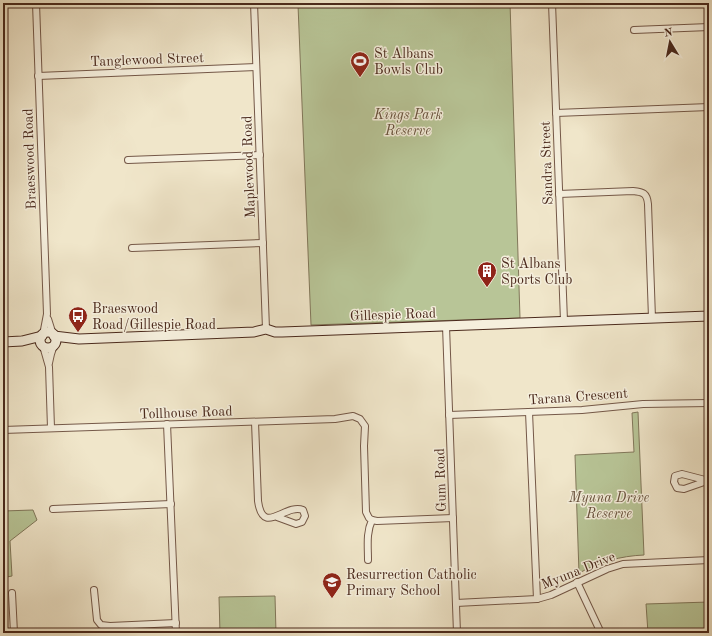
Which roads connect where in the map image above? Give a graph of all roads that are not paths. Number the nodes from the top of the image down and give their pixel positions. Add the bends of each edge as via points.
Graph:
1 (36, 3) edge
2 (254, 3) edge
3 (552, 3) edge
4 (709, 26) edge
5 (634, 30) dead end
6 (256, 67) junction
7 (38, 76) junction
8 (709, 107) edge
9 (556, 113) junction
10 (260, 155) junction
11 (128, 160) dead end
12 (559, 194) junction
13 (263, 243) junction
14 (132, 248) dead end
15 (47, 314) junction
16 (709, 316) edge
17 (652, 318) junction
18 (564, 321) junction
19 (446, 326) junction
20 (266, 329) junction
21 (43, 335) junction
22 (54, 340) junction
23 (22, 341) junction
24 (3, 342) edge
25 (43, 346) junction
26 (49, 366) junction
27 (709, 403) edge
28 (529, 412) junction
29 (449, 415) junction
30 (255, 422) junction
31 (168, 424) junction
32 (52, 428) junction
33 (3, 430) edge
34 (708, 481) edge
35 (171, 504) junction
36 (53, 509) dead end
37 (277, 517) dead end
38 (453, 518) junction
39 (372, 520) junction
40 (368, 560) dead end
41 (709, 560) edge
42 (577, 582) junction
43 (94, 590) dead end
44 (12, 593) dead end
45 (537, 599) junction
46 (456, 603) junction
47 (176, 623) junction
48 (14, 633) edge
49 (176, 633) edge
50 (457, 633) edge
51 (601, 633) edge

1 - 7 street, Braeswood Road
2 - 6 street, Maplewood Road
3 - 9 street, Sandra Street
4 - 5 street
6 - 7 street, Tanglewood Street
6 - 10 street, Maplewood Road
7 - 15 street, Braeswood Road
8 - 9 street
9 - 12 street, Sandra Street
10 - 11 street
10 - 13 street, Maplewood Road
12 - 17 street via 633,191 645,194 648,204
12 - 18 street, Sandra Street
13 - 14 street
13 - 20 street, Maplewood Road
15 - 21 street, Braeswood Road
15 - 22 street, Braeswood Road
16 - 17 street, Gillespie Road
17 - 18 street, Gillespie Road
18 - 19 street, Gillespie Road
19 - 20 street, Gillespie Road via 282,332
19 - 29 street, Gum Road
20 - 22 street, Gillespie Road via 254,332
21 - 22 street via 47,333
21 - 23 street
21 - 25 street
22 - 25 street via 50,348
22 - 26 street
23 - 24 street
23 - 25 street
25 - 26 street
26 - 32 street
27 - 28 street, Tarana Crescent via 644,404
28 - 29 street, Tarana Crescent
28 - 45 street
29 - 38 street, Gum Road
30 - 31 street, Tollhouse Road
30 - 37 street via 259,509 262,516
30 - 39 street, Tollhouse Road via 353,416 360,419 365,426 366,512
31 - 32 street, Tollhouse Road
31 - 35 street
32 - 33 street, Tollhouse Road
34 - 34 street via 682,474 675,476 674,482 677,488 684,489
35 - 36 street
35 - 47 street
38 - 39 street
38 - 46 street, Gum Road
39 - 40 street via 367,535
41 - 42 street, Myuna Drive via 623,564
42 - 45 street, Myuna Drive
42 - 51 street
43 - 47 street via 97,620 101,625
44 - 48 street
45 - 46 street, Myuna Drive
46 - 50 street, Gum Road
47 - 49 street

